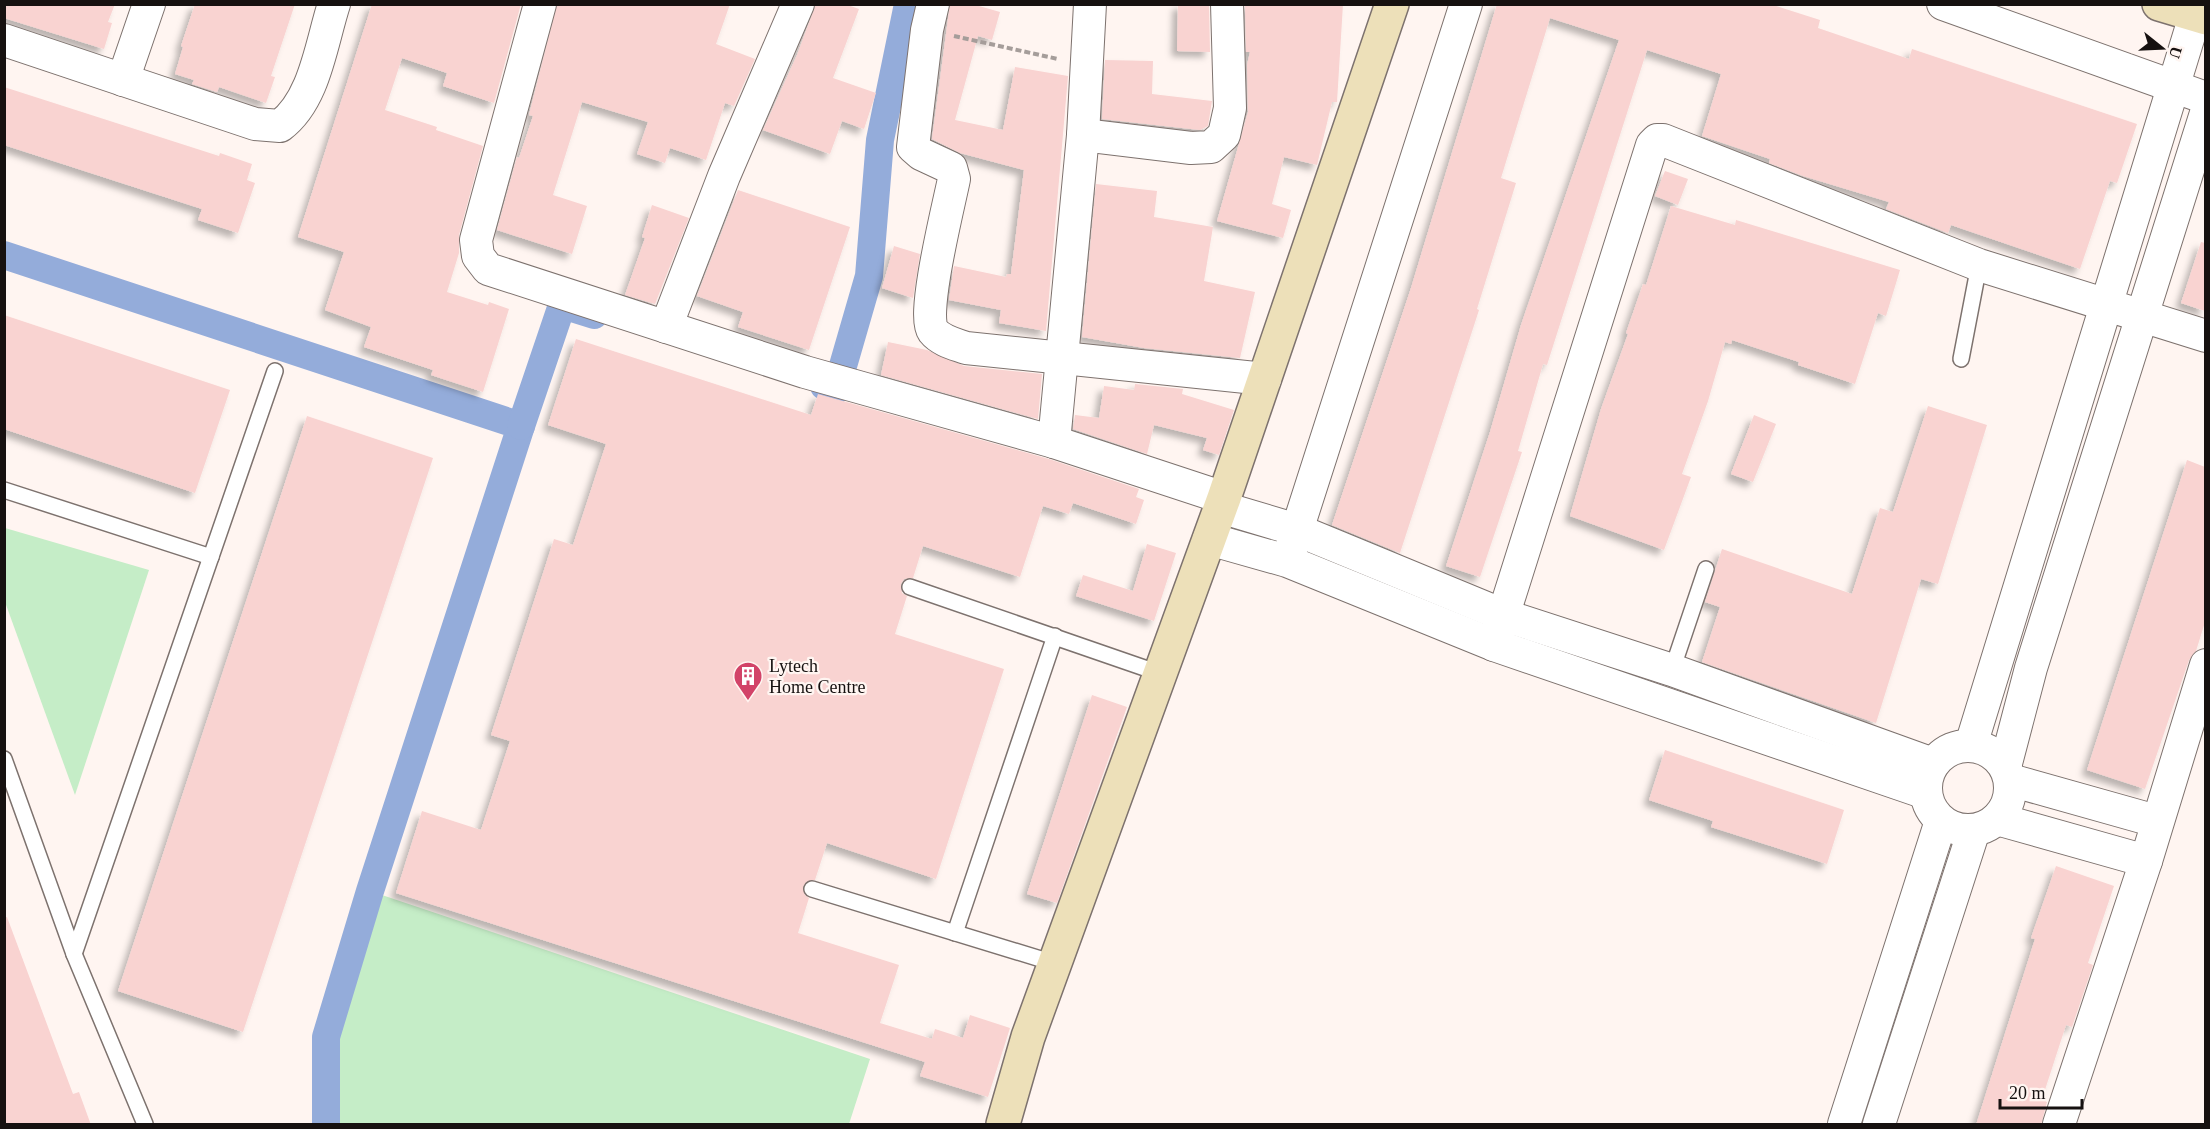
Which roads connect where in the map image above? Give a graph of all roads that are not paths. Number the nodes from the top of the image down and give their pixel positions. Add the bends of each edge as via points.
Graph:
1 (149, 4) edge
2 (334, 4) edge
3 (540, 4) edge
4 (798, 4) edge
5 (1090, 4) edge
6 (1227, 4) edge
7 (1392, 4) edge
8 (1466, 4) edge
9 (1943, 4) edge
10 (2159, 4) edge
11 (930, 17) edge
12 (2200, 17) edge
13 (4, 40) edge
14 (123, 80) junction
15 (2172, 87) junction
16 (2205, 98) edge
17 (2205, 113) edge
18 (1083, 135) junction
19 (1979, 265) junction
20 (2106, 304) junction
21 (2143, 316) junction
22 (666, 327) junction
23 (2205, 336) edge
24 (1063, 359) junction
25 (1961, 359) dead end
26 (275, 371) dead end
27 (1265, 379) junction
28 (1054, 442) junction
29 (4, 490) edge
30 (1222, 502) junction
31 (1297, 530) junction
32 (1209, 539) junction
33 (211, 557) junction
34 (1287, 561) junction
35 (1706, 569) dead end
36 (910, 587) dead end
37 (1503, 615) junction
38 (1055, 636) junction
39 (1494, 645) junction
40 (2205, 665) edge
41 (1672, 670) junction
42 (1159, 673) junction
43 (1971, 745) junction
44 (4, 759) edge
45 (2008, 774) junction
46 (1933, 793) junction
47 (2156, 821) junction
48 (1985, 825) junction
49 (2146, 861) junction
50 (812, 889) dead end
51 (955, 933) junction
52 (74, 954) junction
53 (1057, 964) junction
54 (145, 1125) edge
55 (1003, 1125) edge
56 (1844, 1125) edge
57 (1879, 1125) edge
58 (2059, 1125) edge

1 - 14 street
2 - 14 street via 305,97 293,116 280,126 255,124
3 - 22 street via 476,240 478,256 488,269
4 - 22 street via 724,176
5 - 18 street
6 - 18 street via 1230,108 1224,135 1211,147
7 - 27 street
8 - 31 street
9 - 15 street
10 - 12 street
11 - 24 street via 913,147 951,168 954,179 929,304 932,330 940,338 966,348
12 - 15 street
13 - 14 street
15 - 16 street
15 - 20 street
17 - 21 street
18 - 24 street
19 - 20 street
19 - 25 lane
19 - 37 street via 1657,140
20 - 21 street
20 - 43 street
21 - 23 street
21 - 45 street via 2031,668
22 - 28 street via 805,372
24 - 27 street
24 - 28 street
26 - 33 lane
27 - 30 street
28 - 30 street
29 - 33 lane
30 - 31 street
30 - 32 street
31 - 34 street
31 - 37 street
32 - 34 street
32 - 42 street
33 - 52 lane
34 - 39 street
35 - 41 lane
36 - 38 lane
37 - 39 street
37 - 41 street
38 - 42 lane
38 - 51 lane
39 - 46 street
40 - 47 street
41 - 46 street
42 - 53 street
43 - 45 street via 1996,756
43 - 46 street via 1943,753
44 - 52 lane
45 - 47 street
45 - 48 street via 2010,794 2005,808
46 - 48 street via 1956,829
46 - 56 street
47 - 49 street
48 - 49 street
48 - 57 street
49 - 58 street
50 - 51 lane
51 - 53 lane
52 - 54 lane
53 - 55 street via 1028,1037

